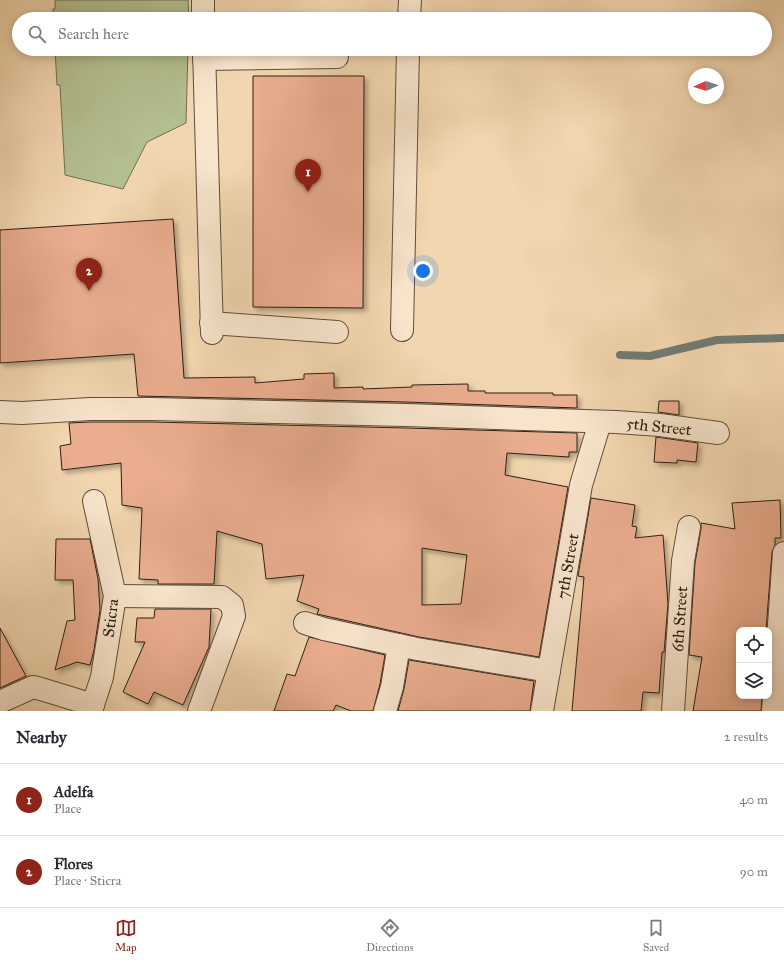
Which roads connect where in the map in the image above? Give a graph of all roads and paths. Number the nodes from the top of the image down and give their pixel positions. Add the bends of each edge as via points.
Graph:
1 (203, 0) edge
2 (410, 0) edge
3 (203, 12) edge
4 (409, 12) edge
5 (204, 56) edge
6 (408, 56) edge
7 (402, 330) dead end
8 (337, 332) dead end
9 (0, 412) edge
10 (600, 422) junction
11 (718, 433) dead end
12 (94, 501) dead end
13 (688, 527) dead end
14 (784, 553) edge
15 (115, 596) junction
16 (305, 623) dead end
17 (399, 645) junction
18 (549, 671) junction
19 (0, 702) edge
20 (92, 708) edge
21 (200, 711) edge
22 (385, 711) edge
23 (542, 711) edge
24 (672, 711) edge
25 (773, 711) edge

1 - 3 street
2 - 4 street
5 - 8 street via 211,328
6 - 7 street
9 - 10 street, 5th Street via 152,409
10 - 11 street, 5th Street via 660,425
10 - 18 street, 7th Street via 581,484
12 - 15 street, Sticra
13 - 24 street, 6th Street via 683,561
14 - 25 street
15 - 20 street, Sticra via 102,677
15 - 21 street via 222,597 232,605 234,616
16 - 17 street
17 - 18 street
17 - 22 street
18 - 23 street, 7th Street
19 - 20 street via 33,687

